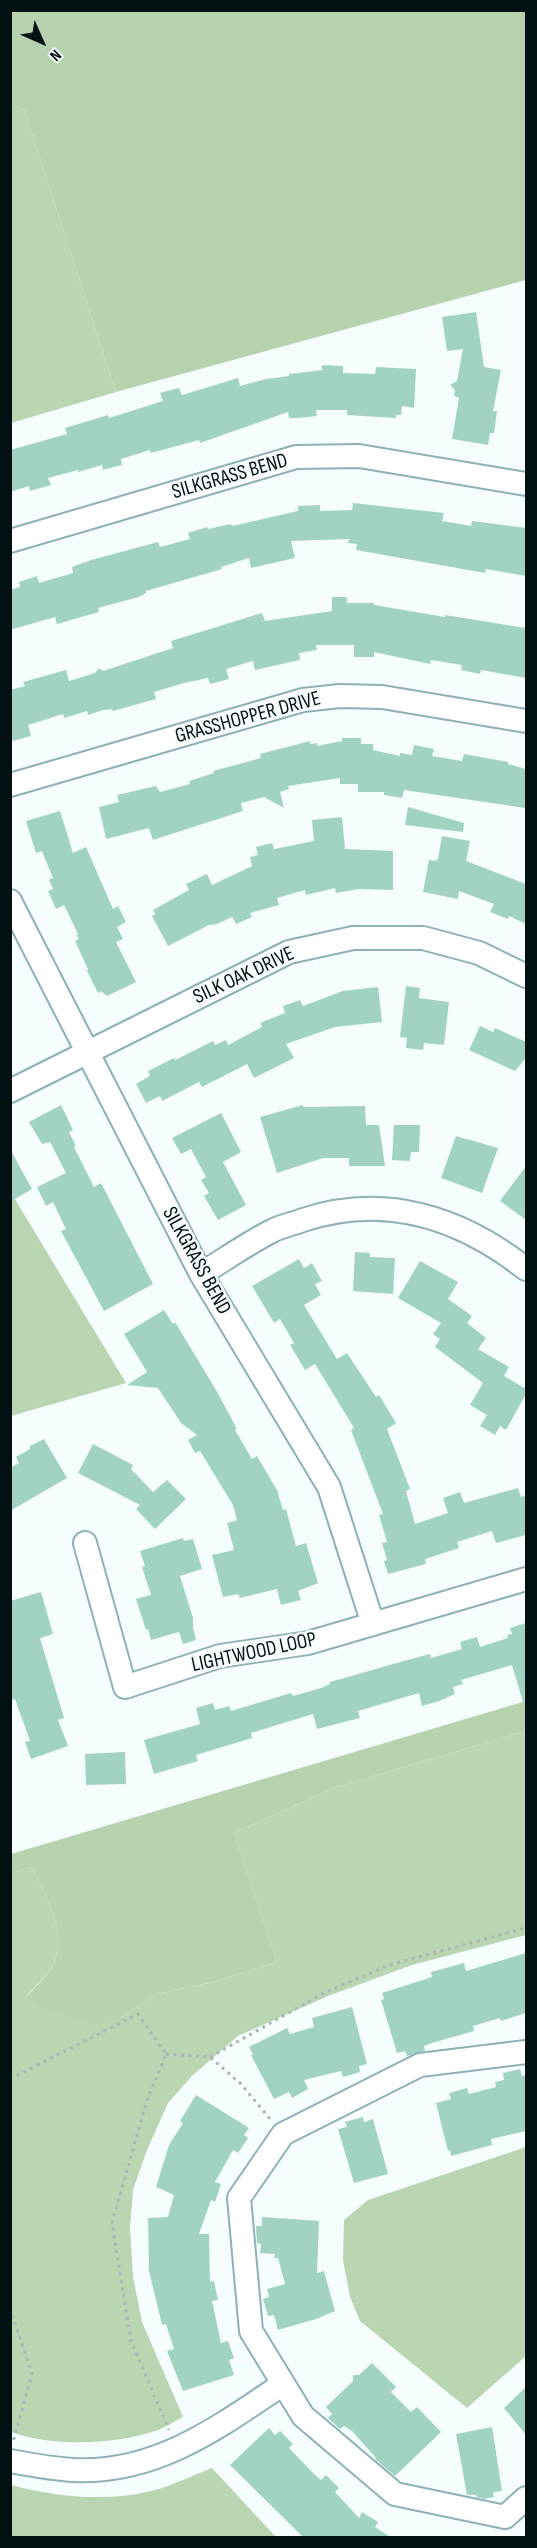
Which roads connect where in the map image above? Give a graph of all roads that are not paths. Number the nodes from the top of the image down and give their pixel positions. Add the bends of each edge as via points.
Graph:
1 (526, 484) edge
2 (10, 541) edge
3 (526, 721) edge
4 (10, 785) edge
5 (10, 901) edge
6 (526, 975) edge
7 (87, 1052) junction
8 (10, 1091) edge
9 (526, 1269) edge
10 (201, 1274) junction
11 (85, 1543) dead end
12 (526, 1579) edge
13 (373, 1624) junction
14 (526, 2052) edge
15 (283, 2384) junction
16 (10, 2461) edge
17 (526, 2498) edge

1 - 2 street, SILKGRASS BEND via 359,456 296,457
3 - 4 street, GRASSHOPPER DRIVE via 382,697 303,700
5 - 7 street, SILKGRASS BEND
6 - 7 street, SILK OAK DRIVE via 479,953 423,938 352,938 289,952
7 - 8 street, SILK OAK DRIVE
7 - 10 street, SILKGRASS BEND
9 - 10 street via 498,1248 452,1225 388,1208 340,1210 273,1230
10 - 13 street, SILKGRASS BEND via 328,1487
11 - 13 street, LIGHTWOOD LOOP via 125,1687 220,1656 308,1643
12 - 13 street, LIGHTWOOD LOOP
14 - 15 street via 420,2065 283,2134 239,2198 250,2331
15 - 16 street via 177,2451 118,2468 76,2470
15 - 17 street via 303,2416 395,2494 505,2517

